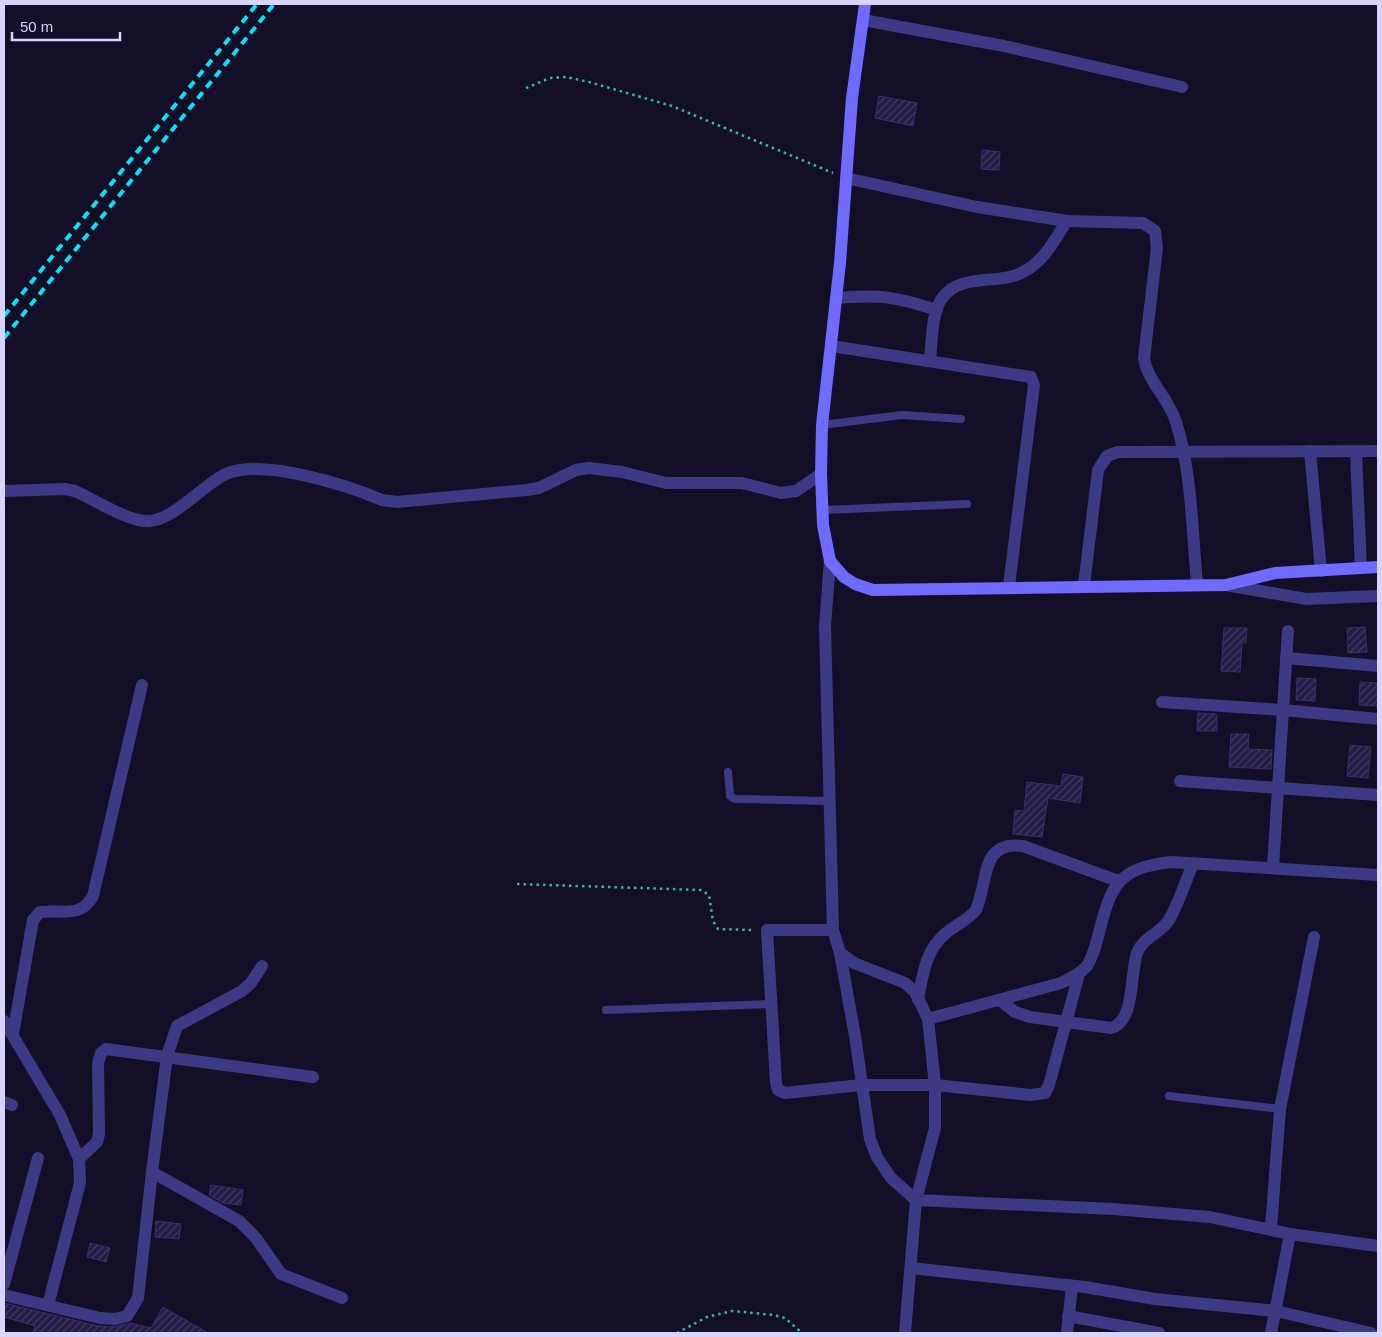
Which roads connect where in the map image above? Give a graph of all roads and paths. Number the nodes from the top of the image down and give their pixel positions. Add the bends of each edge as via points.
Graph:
1 (865, 4) edge
2 (862, 20) junction
3 (1182, 87) dead end
4 (526, 88) dead end
5 (846, 178) junction
6 (1067, 221) junction
7 (836, 298) junction
8 (937, 310) junction
9 (831, 346) junction
10 (930, 360) junction
11 (961, 419) dead end
12 (822, 425) junction
13 (1310, 451) junction
14 (1378, 452) edge
15 (1185, 453) junction
16 (1356, 453) junction
17 (821, 474) junction
18 (4, 492) edge
19 (966, 504) dead end
20 (822, 510) junction
21 (830, 561) junction
22 (1378, 567) edge
23 (1361, 568) junction
24 (1321, 570) junction
25 (1196, 584) junction
26 (1084, 585) junction
27 (1226, 585) junction
28 (1009, 586) junction
29 (1378, 596) edge
30 (1288, 631) dead end
31 (1286, 658) junction
32 (1378, 666) edge
33 (142, 685) dead end
34 (1162, 702) dead end
35 (1283, 710) junction
36 (1378, 719) edge
37 (728, 772) dead end
38 (1180, 781) dead end
39 (1279, 788) junction
40 (1378, 795) edge
41 (829, 801) junction
42 (1194, 864) junction
43 (1273, 867) junction
44 (1378, 875) edge
45 (1118, 882) junction
46 (518, 884) dead end
47 (767, 930) junction
48 (833, 930) junction
49 (1314, 937) dead end
50 (840, 953) junction
51 (262, 966) dead end
52 (1079, 974) junction
53 (918, 999) junction
54 (1000, 1000) junction
55 (770, 1004) junction
56 (606, 1010) dead end
57 (928, 1019) junction
58 (4, 1021) edge
59 (1066, 1022) junction
60 (13, 1034) junction
61 (167, 1056) junction
62 (313, 1077) dead end
63 (861, 1085) junction
64 (935, 1085) junction
65 (1169, 1096) dead end
66 (1280, 1109) junction
67 (38, 1158) dead end
68 (79, 1159) junction
69 (152, 1172) junction
70 (916, 1200) junction
71 (1271, 1228) junction
72 (1290, 1234) junction
73 (1378, 1246) edge
74 (911, 1268) junction
75 (4, 1284) edge
76 (1072, 1286) junction
77 (4, 1295) edge
78 (342, 1298) dead end
79 (48, 1305) junction
80 (1276, 1311) junction
81 (1068, 1316) junction
82 (677, 1333) edge
83 (802, 1333) edge
84 (905, 1333) edge
85 (1067, 1333) edge
86 (1159, 1333) edge
87 (1271, 1333) edge
88 (1371, 1333) edge

1 - 2 street
2 - 3 street via 1004,46
2 - 5 street
4 - 5 path via 550,78 566,77 589,82 672,106
5 - 6 street via 976,207
5 - 7 street
6 - 8 street via 1038,262 1024,272 1003,279 964,282 951,288
6 - 15 street via 1143,223 1155,231 1157,248 1145,367 1169,406
7 - 8 street via 880,295
7 - 9 street
8 - 10 street
9 - 10 street
9 - 12 street
10 - 28 street via 1026,375 1033,380
11 - 12 lane via 902,415
12 - 17 street
13 - 15 street
13 - 16 street
13 - 24 street
14 - 16 street
15 - 25 street
15 - 26 street via 1118,452 1103,460 1098,470
16 - 23 street
17 - 18 street via 796,491 781,493 742,483 666,483 589,468 576,470 539,488 397,502 291,473 260,468 240,469 212,481 170,514 146,521 70,490
17 - 20 street
19 - 20 lane
20 - 21 street
21 - 28 street via 844,577 872,590
21 - 41 street via 825,626
22 - 23 street
23 - 24 street
24 - 27 street via 1276,573
25 - 26 street
25 - 27 street
26 - 28 street
27 - 29 street via 1306,599
30 - 31 street
31 - 32 street
31 - 35 street
33 - 60 street via 93,896 81,910 40,912 33,920
34 - 35 street
35 - 36 street
35 - 39 street
37 - 41 lane via 730,796 735,799
38 - 39 street
39 - 40 street
39 - 43 street
41 - 48 street
42 - 43 street
42 - 45 street via 1171,862 1137,868
42 - 59 street via 1169,920 1138,950 1125,1020 1111,1028
43 - 44 street
45 - 52 street via 1106,904 1095,948
45 - 53 street via 1022,846 1002,846 991,857 976,910 971,917 945,933 927,957
46 - 47 path via 701,890 709,895 713,921 718,929
47 - 48 street
47 - 55 street
48 - 50 street
49 - 66 street
50 - 53 street via 854,963 905,982
50 - 63 street
51 - 61 street via 242,991 177,1026
52 - 54 street via 1062,983
52 - 59 street
53 - 57 street
54 - 57 street
54 - 59 street via 1015,1012 1030,1017
55 - 56 lane
55 - 63 street via 778,1090 793,1094
57 - 64 street
58 - 60 street
59 - 64 street via 1045,1092 1031,1094
60 - 68 street via 60,1115
61 - 62 street
61 - 68 street via 115,1049 101,1053 98,1063 99,1134 97,1142
61 - 69 street
63 - 64 street
63 - 70 street via 870,1138 877,1157 891,1178
64 - 70 street via 935,1128
65 - 66 lane
66 - 71 street
67 - 75 street
68 - 79 street via 80,1183
69 - 78 street via 240,1221 281,1274
69 - 79 street via 142,1272 133,1309 127,1316 115,1319
70 - 71 street via 1113,1209 1210,1217
70 - 74 street
71 - 72 street
72 - 73 street
72 - 80 street
74 - 76 street
74 - 84 street
76 - 80 street via 1155,1299
76 - 81 street
77 - 79 street
80 - 87 street
80 - 88 street
81 - 85 street
81 - 86 street
82 - 83 path via 707,1317 732,1311 785,1318

